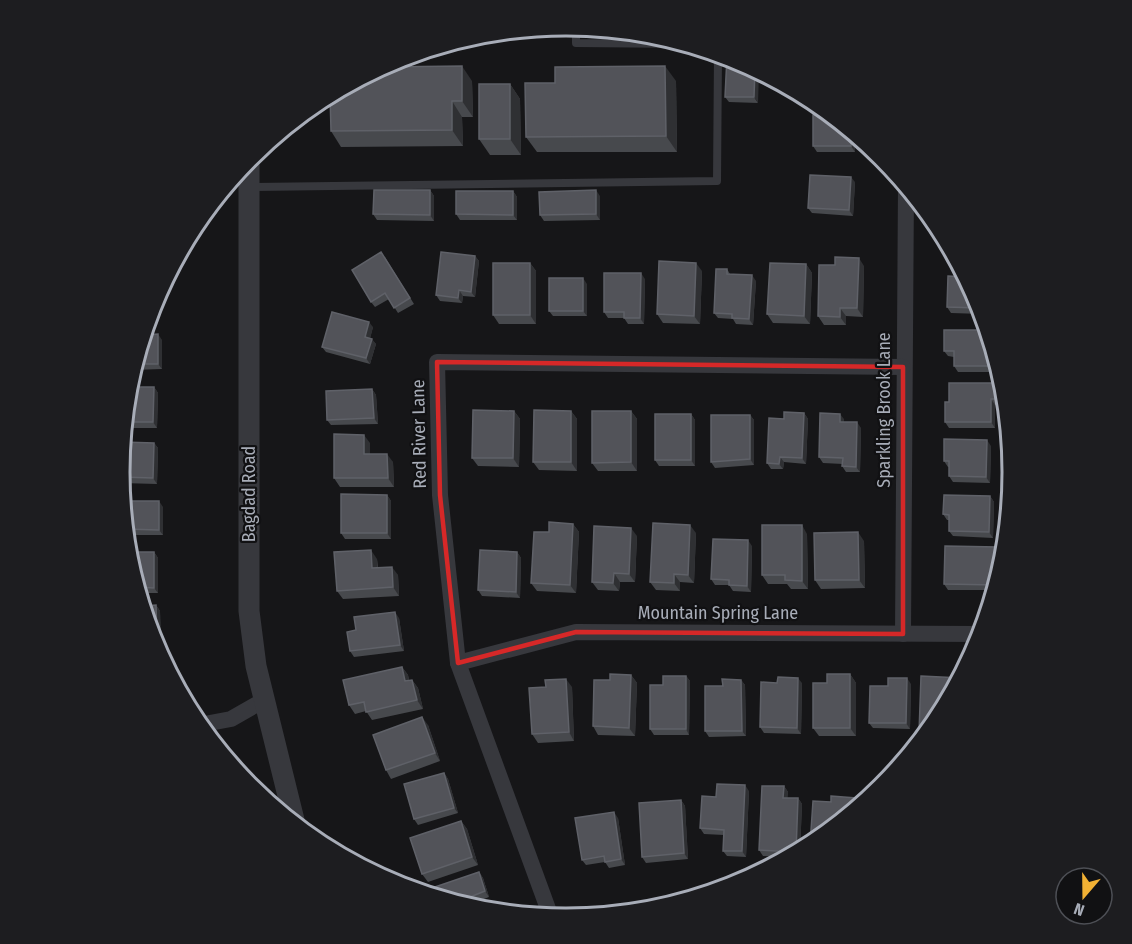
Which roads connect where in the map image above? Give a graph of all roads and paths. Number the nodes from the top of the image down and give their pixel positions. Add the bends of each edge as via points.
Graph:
1 (576, 36) edge
2 (649, 44) edge
3 (718, 63) edge
4 (249, 173) edge
5 (249, 187) junction
6 (906, 199) edge
7 (903, 367) junction
8 (903, 634) junction
9 (971, 634) edge
10 (458, 663) junction
11 (266, 699) junction
12 (210, 723) edge
13 (292, 811) edge
14 (547, 907) edge

1 - 2 lane via 576,43
3 - 5 lane via 717,181
4 - 5 street, Bagdad Road
5 - 11 street, Bagdad Road via 249,611 256,666
6 - 7 street, Sparkling Brook Lane
7 - 8 street, Sparkling Brook Lane
7 - 10 street, Red River Lane via 437,362 440,495
8 - 9 street, Mountain Spring Lane
8 - 10 street, Mountain Spring Lane via 576,632
10 - 14 street, Red River Lane
11 - 12 street via 231,719
11 - 13 street, Bagdad Road

